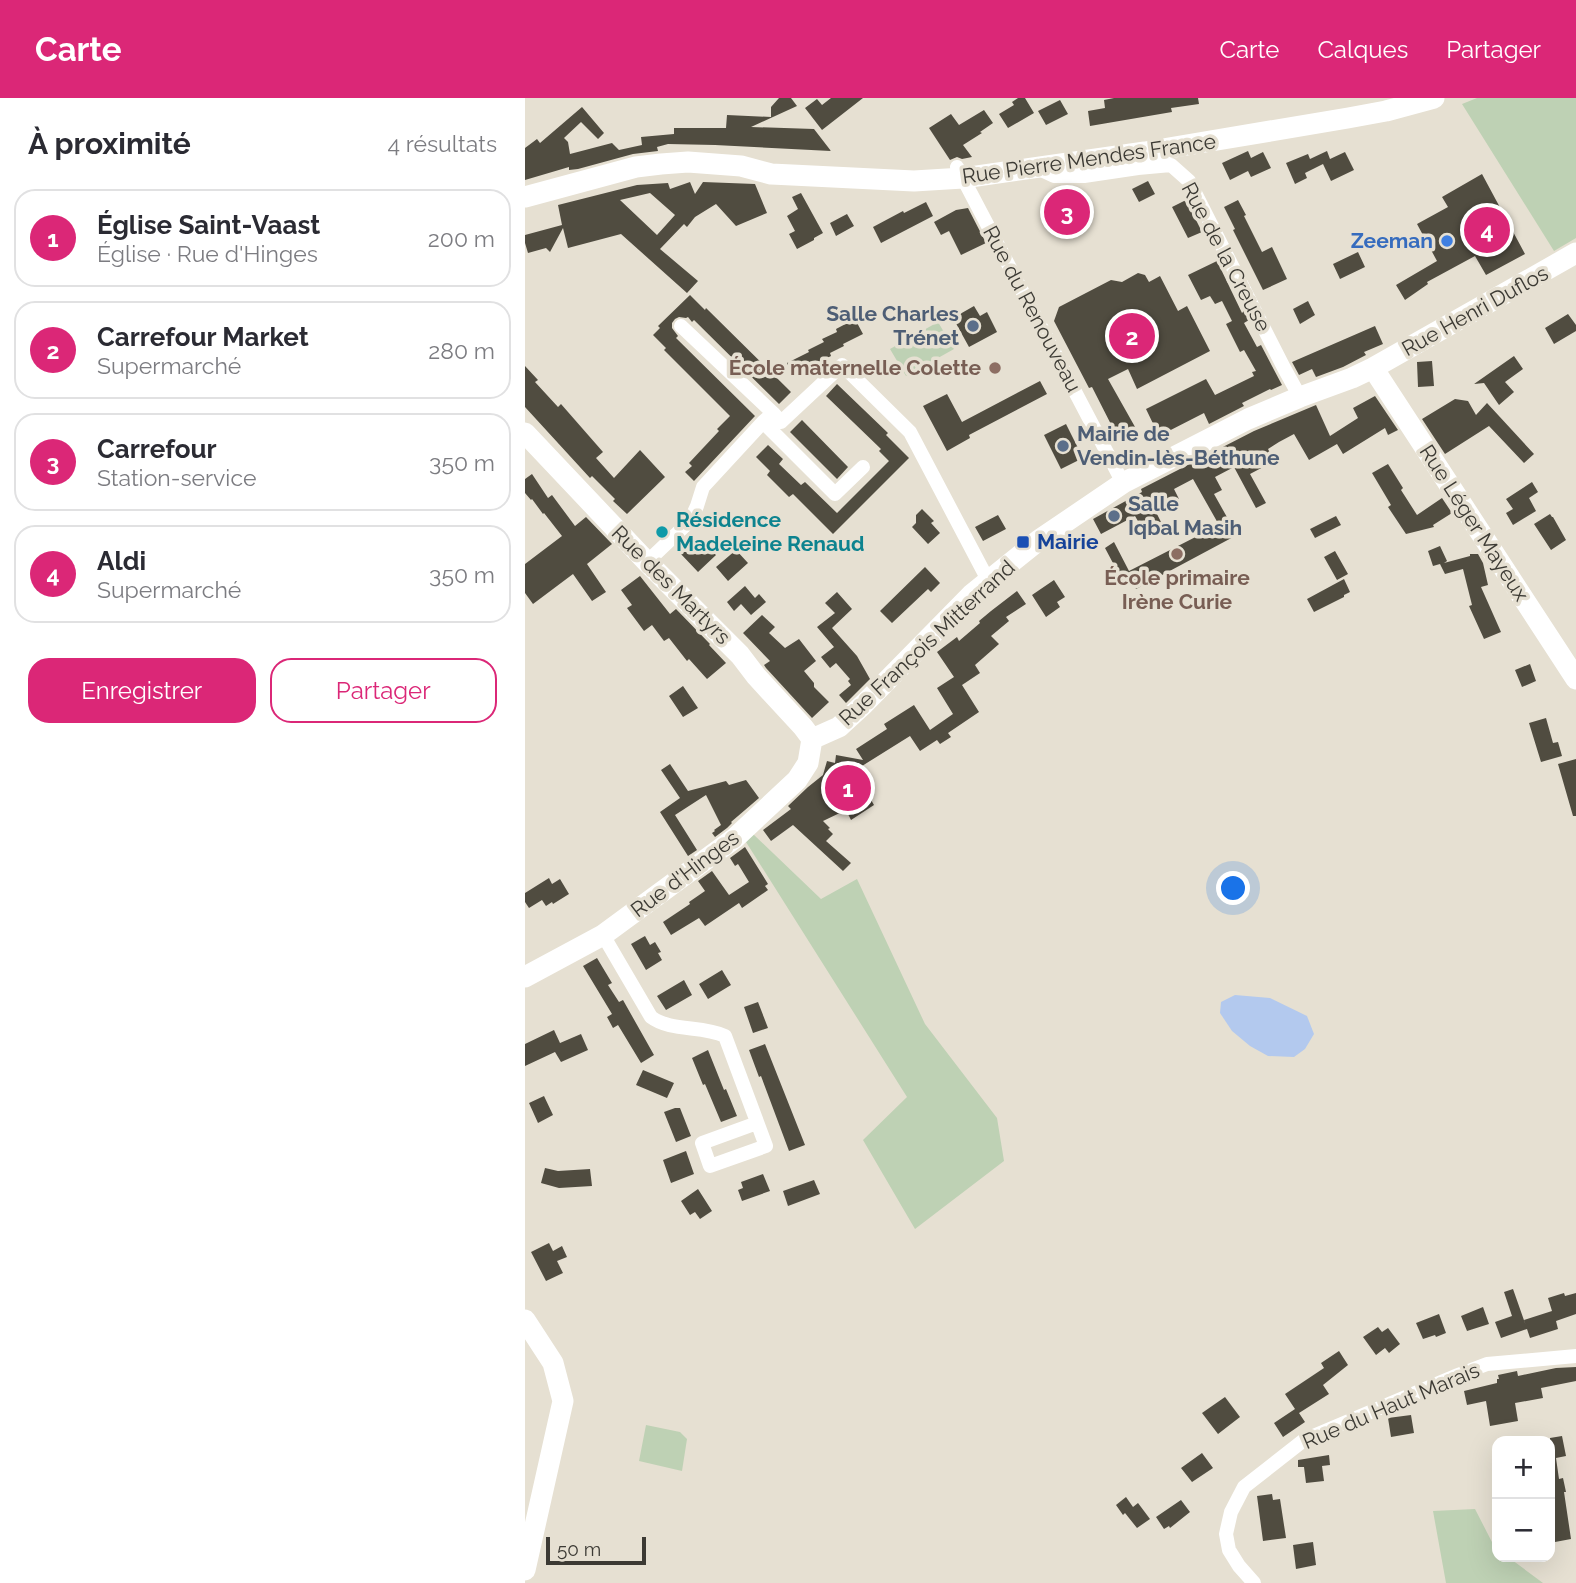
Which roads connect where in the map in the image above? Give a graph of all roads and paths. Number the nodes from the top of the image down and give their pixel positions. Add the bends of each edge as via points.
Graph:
1 (1384, 98) edge
2 (1434, 98) edge
3 (1038, 169) junction
4 (960, 172) junction
5 (525, 197) edge
6 (1576, 253) edge
7 (681, 326) dead end
8 (1373, 368) junction
9 (1300, 397) junction
10 (768, 418) junction
11 (525, 433) edge
12 (863, 467) dead end
13 (1123, 483) junction
14 (647, 562) junction
15 (988, 580) junction
16 (1576, 678) edge
17 (812, 739) junction
18 (603, 935) junction
19 (525, 977) edge
20 (757, 1123) dead end
21 (525, 1320) edge
22 (1576, 1356) edge
23 (525, 1570) edge
24 (1254, 1583) edge

1 - 4 street, Rue Pierre Mendes France
2 - 3 street, Rue Pierre Mendes France via 1360,116
3 - 4 street, Rue Pierre Mendes France
3 - 9 street, Rue de la Creuse via 1054,176 1084,176 1171,165 1189,181
4 - 5 street, Rue Pierre Mendes France via 914,181 771,174 741,166 688,162 636,167
4 - 13 street, Rue du Renouveau
6 - 8 street, Rue Henri Duflos
7 - 10 street
8 - 9 street, Rue François Mitterrand
8 - 16 street, Rue Léger Mayeux
9 - 13 street, Rue François Mitterrand
10 - 12 street via 835,495
10 - 14 street via 703,487 690,521
10 - 15 street via 781,422 842,365 910,432
11 - 14 street, Rue des Martyrs
13 - 15 street, Rue François Mitterrand
14 - 17 street, Rue des Martyrs via 740,655
15 - 17 street, Rue François Mitterrand via 839,727
17 - 18 street, Rue d'Hinges via 808,763 797,780 735,838
18 - 19 street, Rue d'Hinges
18 - 20 street via 651,1017 660,1023 725,1036
21 - 23 street via 554,1363 563,1401
22 - 24 street, Rue du Haut Marais via 1487,1364 1304,1440 1244,1487 1231,1512 1226,1534 1229,1550

